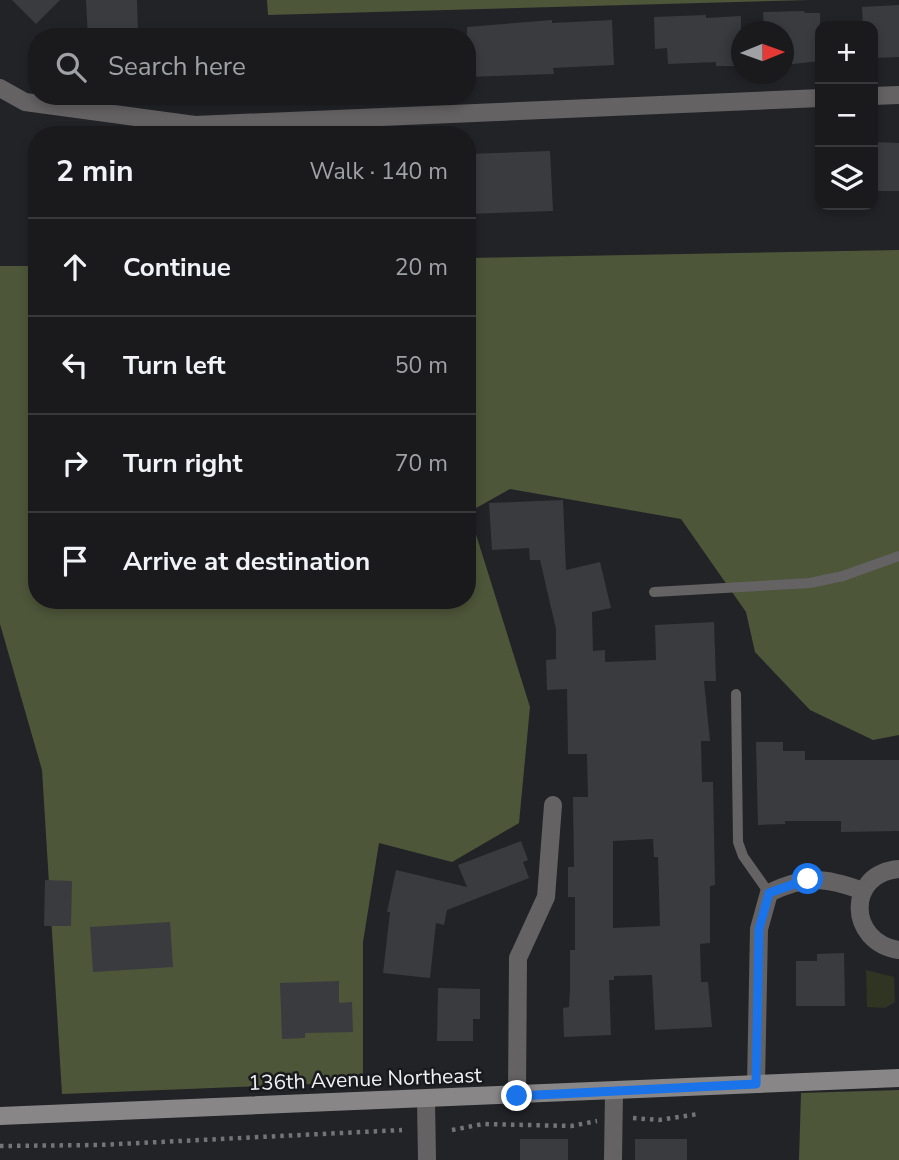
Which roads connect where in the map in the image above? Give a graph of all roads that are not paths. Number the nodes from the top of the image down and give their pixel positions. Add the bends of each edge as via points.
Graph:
1 (0, 88) edge
2 (899, 95) edge
3 (878, 96) edge
4 (815, 99) edge
5 (28, 103) edge
6 (40, 105) edge
7 (899, 556) edge
8 (654, 592) dead end
9 (736, 694) dead end
10 (553, 805) dead end
11 (899, 869) edge
12 (863, 891) junction
13 (769, 893) junction
14 (899, 950) edge
15 (899, 1078) edge
16 (756, 1084) junction
17 (614, 1091) junction
18 (517, 1096) junction
19 (426, 1100) junction
20 (0, 1116) edge
21 (427, 1160) edge
22 (613, 1160) edge

1 - 5 street
2 - 3 street
4 - 6 street via 195,125
7 - 8 lane via 810,583
9 - 13 lane via 738,842
10 - 18 street via 545,897 518,958
11 - 12 street via 883,872
12 - 13 street via 832,880 808,879
12 - 14 street via 860,916 864,929 885,947
13 - 16 street via 759,929
15 - 16 street, 136th Avenue Northeast
16 - 17 street, 136th Avenue Northeast
17 - 18 street, 136th Avenue Northeast
17 - 22 street
18 - 19 street, 136th Avenue Northeast
19 - 20 street, 136th Avenue Northeast
19 - 21 street

